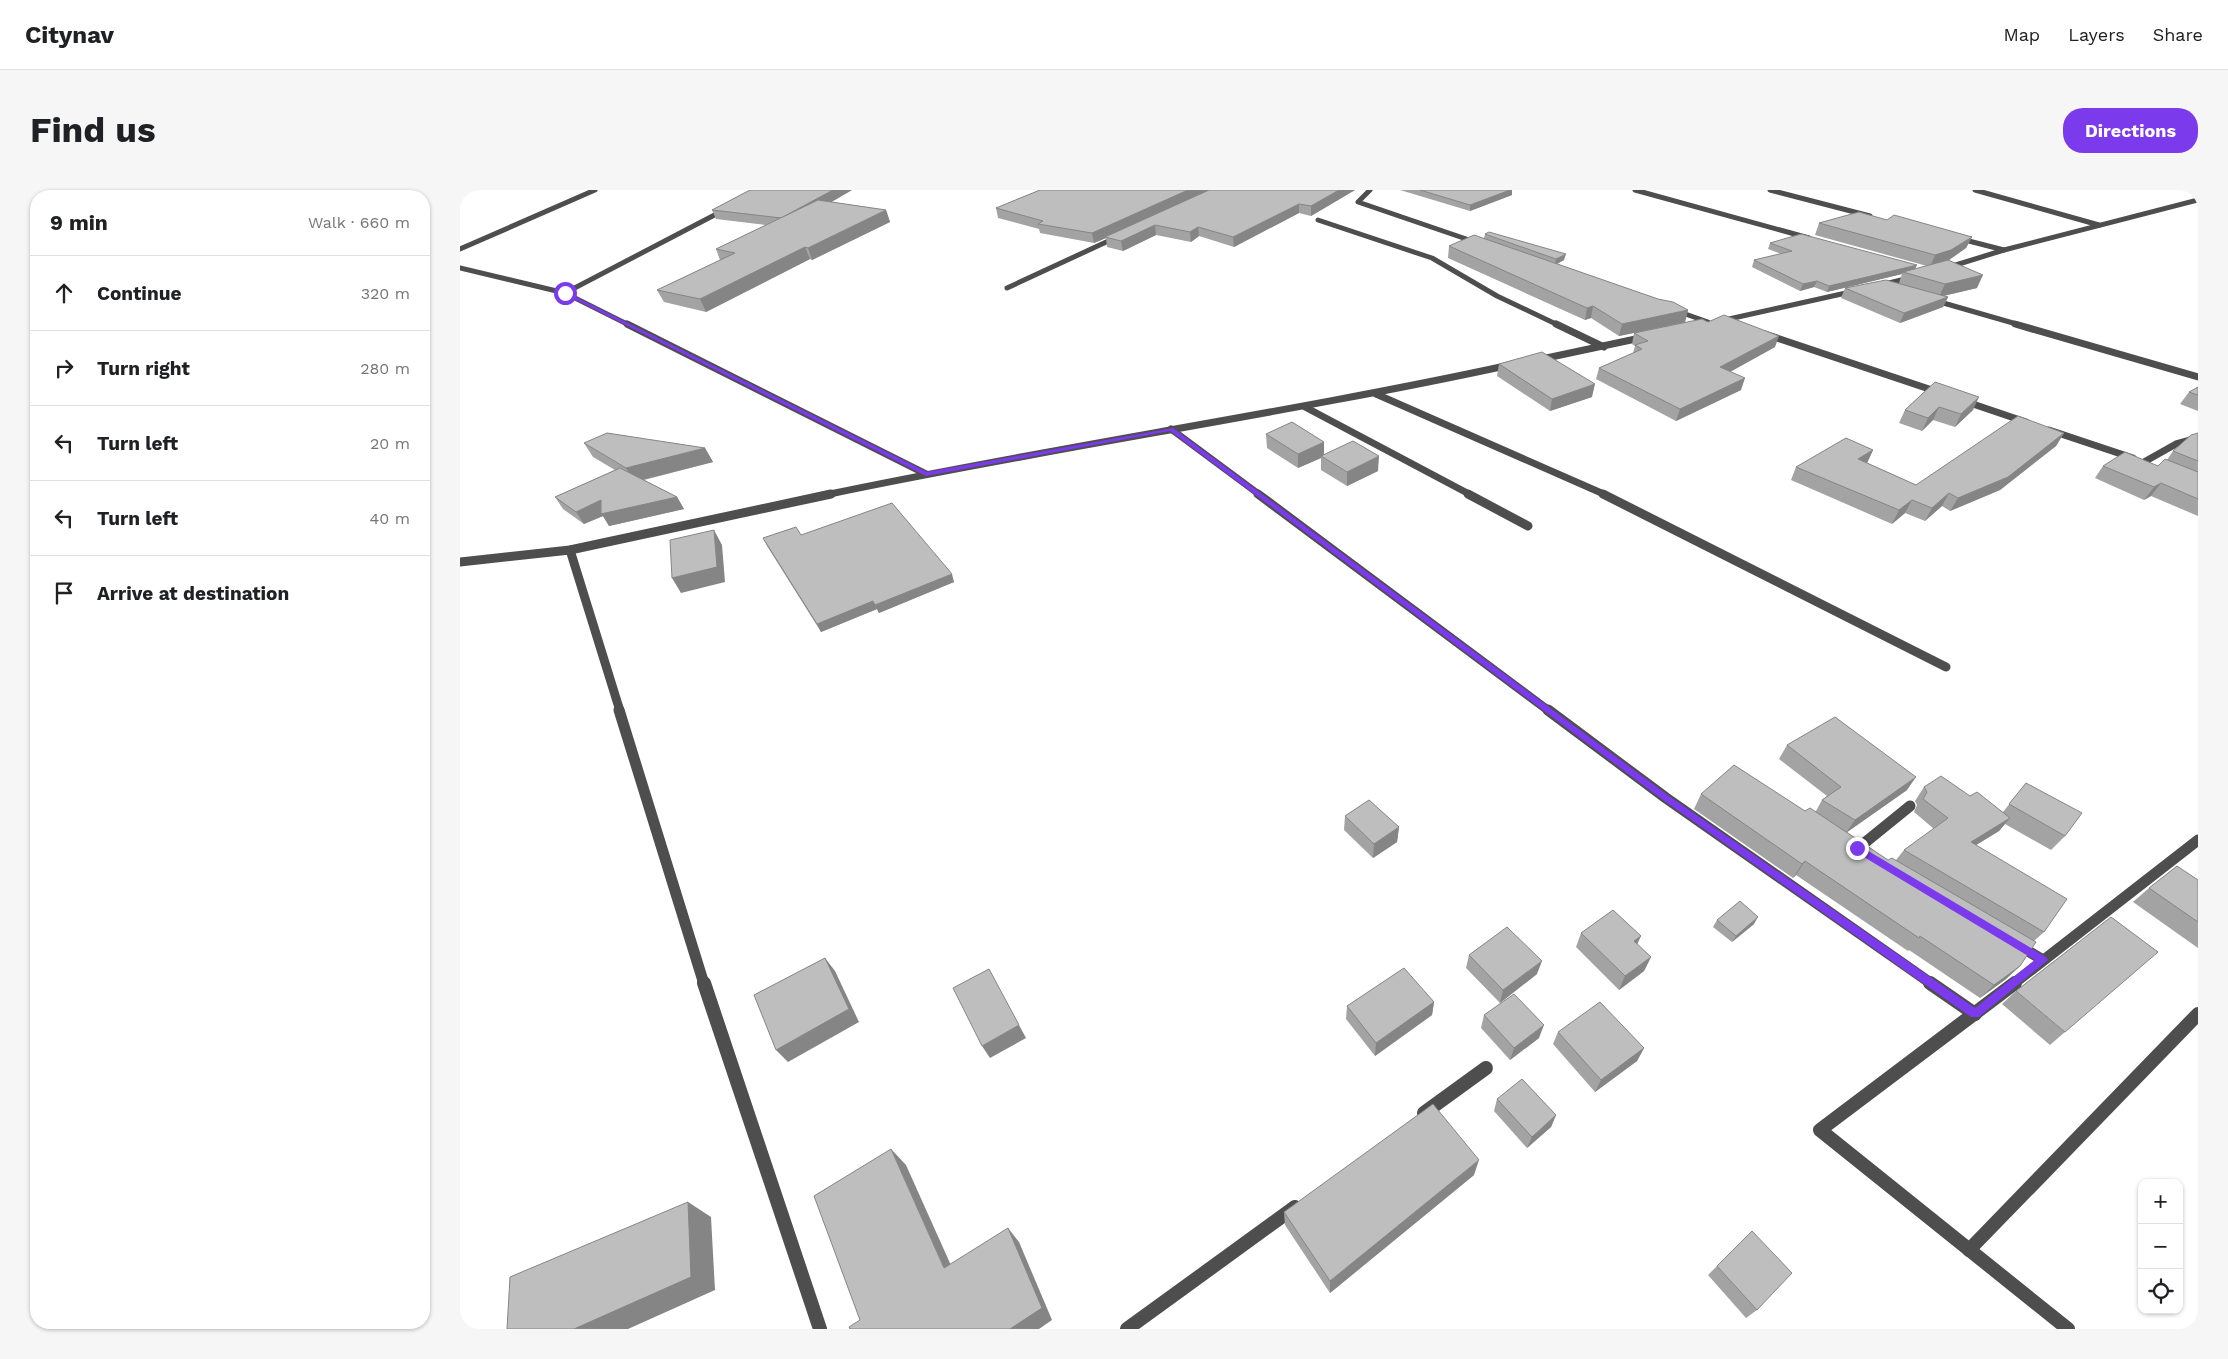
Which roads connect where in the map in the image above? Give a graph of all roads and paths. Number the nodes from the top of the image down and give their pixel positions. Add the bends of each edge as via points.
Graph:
1 (595, 190) edge
2 (1370, 190) edge
3 (1635, 190) edge
4 (1770, 190) edge
5 (1976, 190) edge
6 (2198, 200) edge
7 (736, 203) edge
8 (1873, 216) edge
9 (1318, 220) dead end
10 (2099, 225) junction
11 (1122, 235) edge
12 (1948, 236) edge
13 (1820, 240) edge
14 (1487, 246) edge
15 (460, 249) edge
16 (2004, 250) junction
17 (460, 268) edge
18 (1942, 269) edge
19 (1918, 276) edge
20 (1882, 285) junction
21 (1872, 287) edge
22 (1007, 288) dead end
23 (1863, 289) edge
24 (1901, 291) edge
25 (565, 293) junction
26 (1930, 299) edge
27 (1671, 310) edge
28 (1724, 320) junction
29 (1708, 322) junction
30 (1743, 326) edge
31 (1689, 327) edge
32 (1761, 333) edge
33 (1651, 336) edge
34 (1604, 347) junction
35 (1531, 361) edge
36 (1522, 362) edge
37 (2198, 377) edge
38 (1376, 394) junction
39 (1948, 396) edge
40 (1958, 399) edge
41 (1305, 407) junction
42 (2032, 424) edge
43 (2042, 428) edge
44 (1171, 429) junction
45 (2198, 438) edge
46 (2144, 462) junction
47 (2153, 466) edge
48 (926, 474) junction
49 (1528, 526) dead end
50 (570, 550) junction
51 (460, 562) edge
52 (1946, 667) dead end
53 (1910, 806) dead end
54 (2198, 840) edge
55 (1857, 849) edge
56 (2009, 940) edge
57 (2043, 960) junction
58 (1975, 1014) junction
59 (2198, 1014) edge
60 (1486, 1068) dead end
61 (1414, 1120) edge
62 (1303, 1202) edge
63 (1969, 1250) junction
64 (820, 1329) edge
65 (1127, 1329) edge
66 (2068, 1329) edge

1 - 15 street
2 - 14 street via 1358,202
3 - 13 street
4 - 8 street
5 - 10 street
6 - 10 street
7 - 25 street
9 - 34 street via 1432,258 1497,296
10 - 16 street
11 - 22 street
12 - 16 street
16 - 18 street
17 - 25 street
19 - 20 street
20 - 21 street
20 - 24 street
23 - 28 street
25 - 48 street
26 - 37 street
27 - 29 street
28 - 29 street
28 - 30 street
29 - 31 street
32 - 39 street
33 - 34 street
34 - 35 street
36 - 38 street
38 - 41 street
38 - 52 street via 1593,489
40 - 42 street
41 - 44 street
41 - 49 street
43 - 46 street
44 - 48 street
44 - 58 street via 1666,798
45 - 46 street via 2176,444
46 - 47 street
48 - 50 street
50 - 51 street
50 - 64 street via 720,1035
53 - 55 street
54 - 57 street
56 - 57 street
57 - 58 street
58 - 63 street via 1820,1130
59 - 63 street
60 - 61 street
62 - 65 street
63 - 66 street

